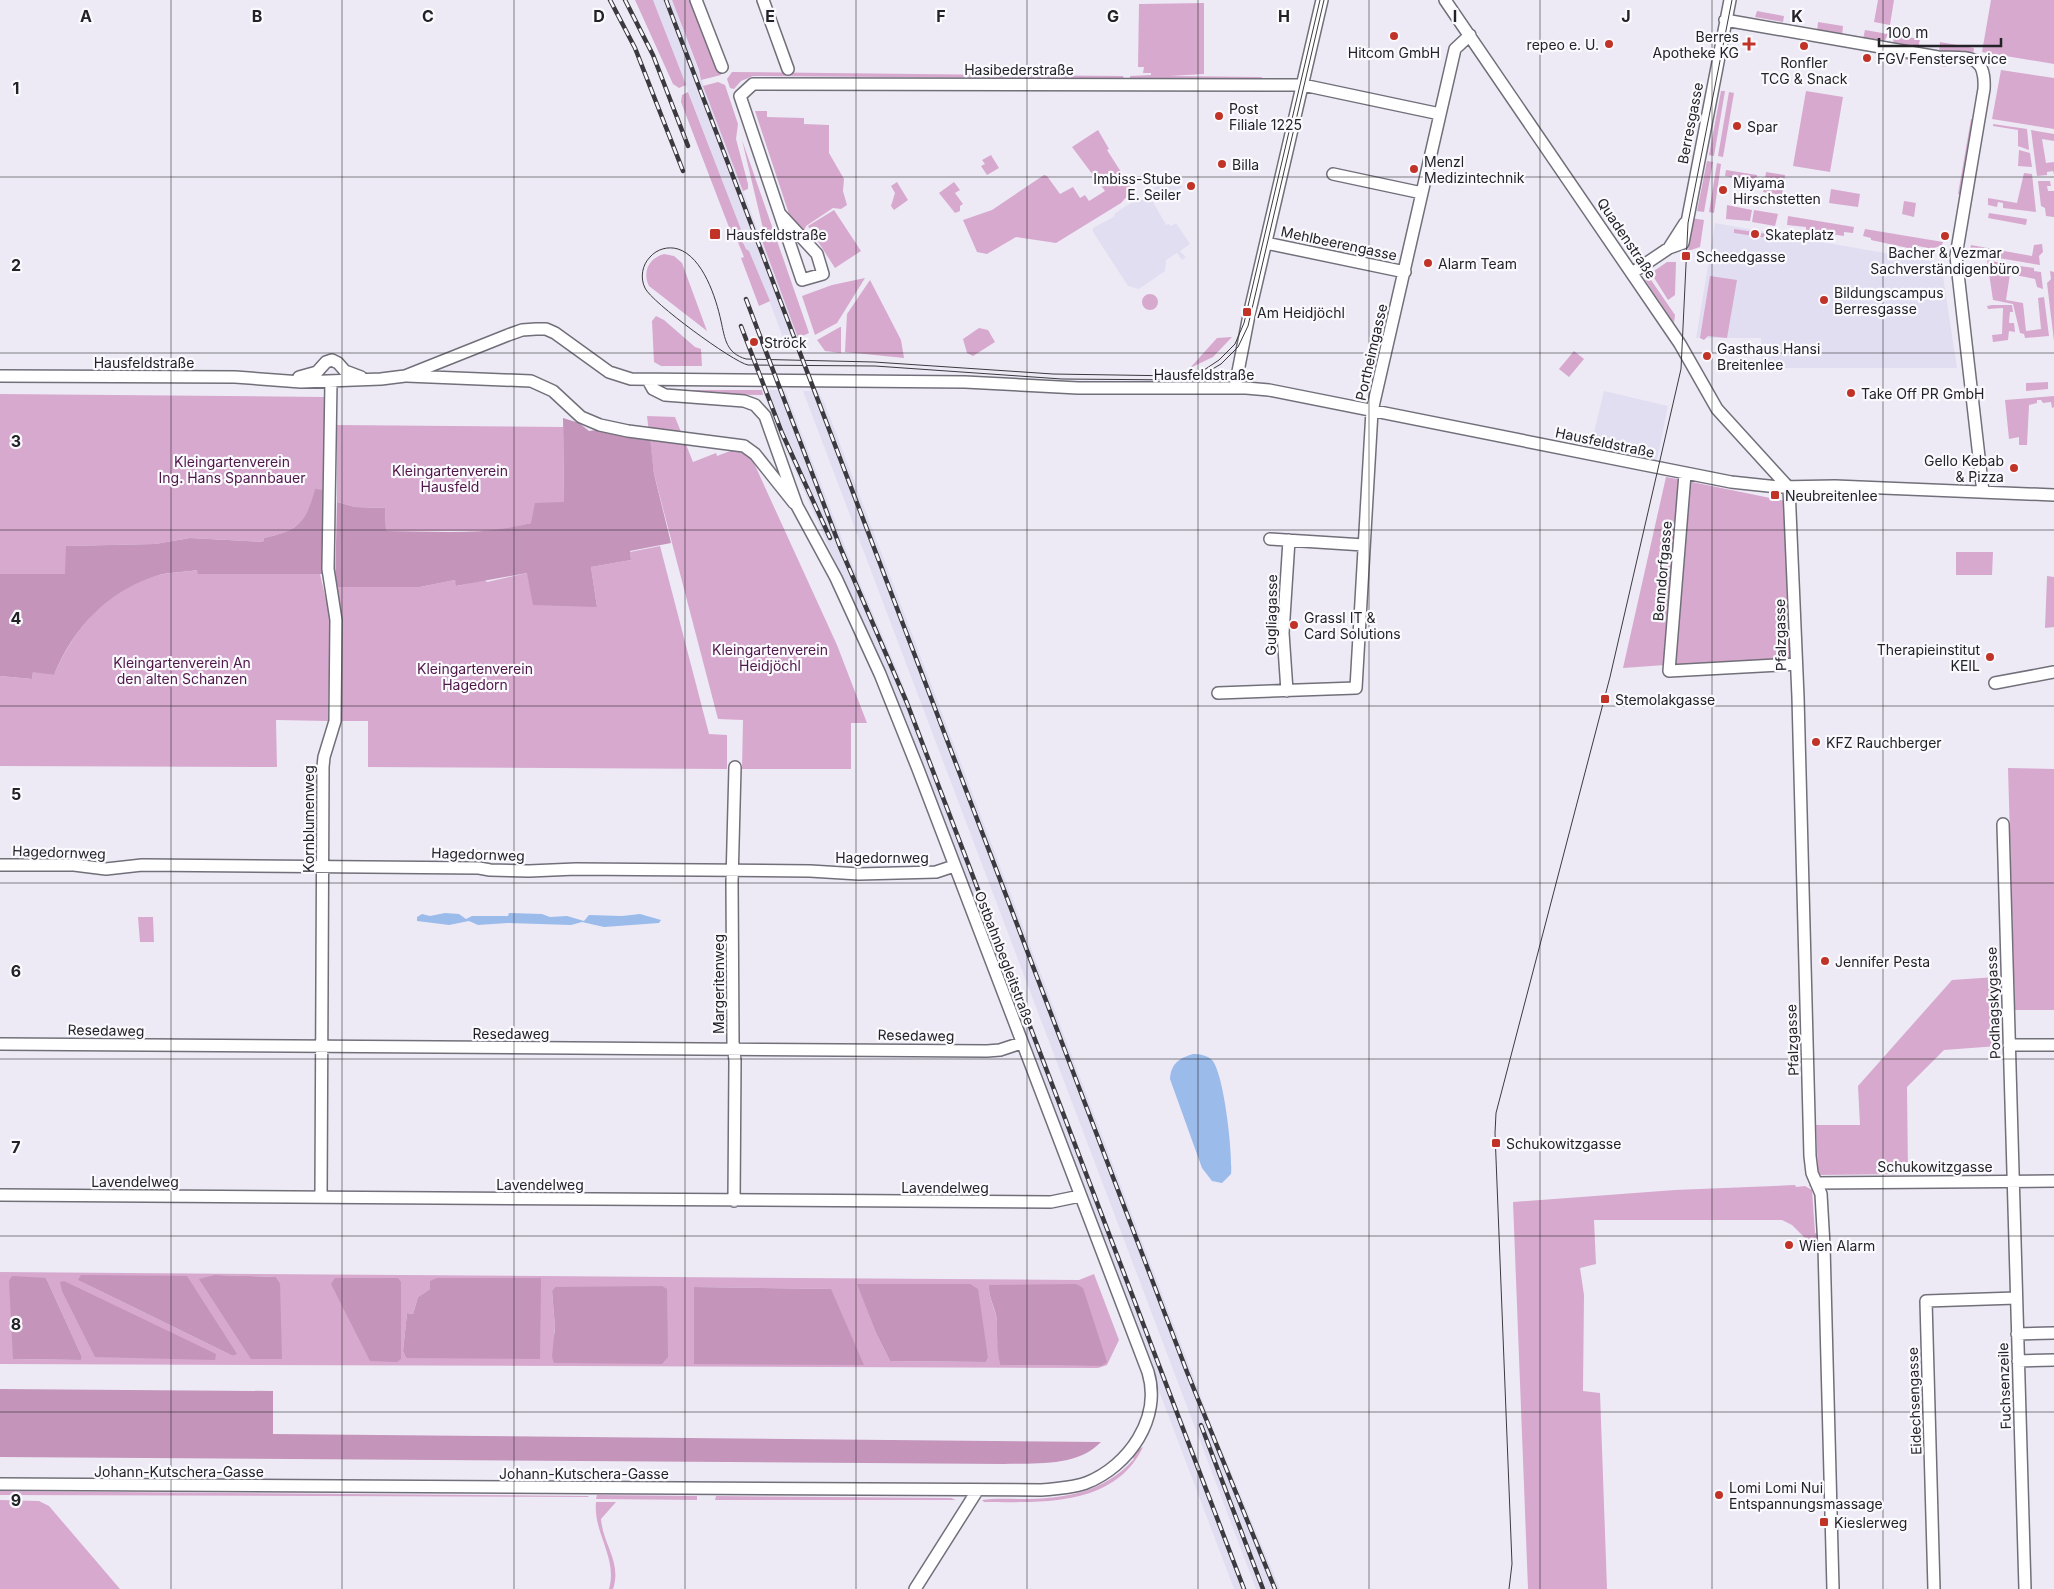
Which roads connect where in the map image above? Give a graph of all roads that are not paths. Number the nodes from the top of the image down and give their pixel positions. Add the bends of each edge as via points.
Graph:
1 (696, 0) edge
2 (763, 0) edge
3 (1322, 0) edge
4 (1445, 0) edge
5 (1730, 0) edge
6 (1725, 20) junction
7 (1470, 35) junction
8 (722, 67) dead end
9 (788, 69) dead end
10 (1303, 85) junction
11 (1440, 114) junction
12 (1333, 174) dead end
13 (1422, 193) junction
14 (781, 215) junction
15 (1266, 243) junction
16 (1405, 272) junction
17 (1632, 273) junction
18 (342, 368) junction
19 (0, 376) edge
20 (405, 376) junction
21 (328, 378) junction
22 (368, 379) junction
23 (648, 380) junction
24 (1235, 387) junction
25 (1372, 411) junction
26 (1685, 474) junction
27 (1789, 488) junction
28 (1983, 492) junction
29 (2054, 495) edge
30 (797, 506) junction
31 (1270, 539) dead end
32 (1289, 540) junction
33 (1364, 545) junction
34 (1796, 664) junction
35 (2054, 672) edge
36 (1995, 683) dead end
37 (1287, 691) junction
38 (1218, 693) dead end
39 (735, 768) dead end
40 (2002, 824) dead end
41 (0, 865) edge
42 (954, 866) junction
43 (322, 867) junction
44 (734, 870) junction
45 (1021, 1043) junction
46 (0, 1044) edge
47 (2009, 1045) junction
48 (2054, 1045) edge
49 (322, 1047) junction
50 (734, 1049) junction
51 (2054, 1181) edge
52 (2012, 1182) junction
53 (1816, 1183) junction
54 (0, 1195) edge
55 (1080, 1196) junction
56 (321, 1198) junction
57 (734, 1201) junction
58 (2016, 1298) junction
59 (2054, 1333) edge
60 (2017, 1334) junction
61 (2054, 1360) edge
62 (2018, 1361) junction
63 (1144, 1429) joint
64 (0, 1484) edge
65 (977, 1491) junction
66 (915, 1589) edge
67 (1833, 1589) edge
68 (1934, 1589) edge
69 (2025, 1589) edge

1 - 8 street
2 - 9 street
3 - 10 street
4 - 7 street, Quadenstraße
5 - 6 street, Berresgasse
6 - 17 street, Berresgasse via 1683,244 1668,248
6 - 28 street via 1938,57 1969,59 1983,67 1984,89 1956,256
7 - 11 street, Portheimgasse via 1454,49
7 - 17 street, Quadenstraße
10 - 11 street, Hasibederstraße
10 - 14 street, Hasibederstraße via 761,82 753,84 740,96
10 - 15 street
11 - 13 street, Portheimgasse
12 - 13 street
13 - 16 street, Portheimgasse
14 - 14 street via 802,280 823,274 817,254
15 - 16 street, Mehlbeerengasse
15 - 24 street
16 - 25 street, Portheimgasse
17 - 27 street, Quadenstraße via 1695,368 1716,409
18 - 21 street via 341,375
18 - 21 street, Hausfeldstraße via 335,361 323,364
18 - 22 street, Hausfeldstraße
19 - 21 street, Hausfeldstraße via 235,377 309,382
20 - 22 street, Hausfeldstraße
20 - 23 street, Hausfeldstraße via 508,335 536,329 564,339 609,372 624,378
20 - 30 street, Ostbahnbegleitstraße via 531,381 553,391 581,417 600,425 744,446 755,454
21 - 22 street, Hausfeldstraße
21 - 43 street, Kornblumenweg via 328,569 336,620 335,721 323,767
23 - 24 street, Hausfeldstraße via 965,382 1078,388
23 - 30 street, Ostbahnbegleitstraße via 654,389 669,396 744,401 760,409 775,439
24 - 25 street, Hausfeldstraße via 1269,390
25 - 26 street, Hausfeldstraße
25 - 33 street, Portheimgasse
26 - 27 street, Hausfeldstraße
26 - 34 street, Benndorfgasse via 1669,671
27 - 28 street, Hausfeldstraße via 1835,486
27 - 34 street, Pfalzgasse
28 - 29 street, Hausfeldstraße
30 - 42 street, Ostbahnbegleitstraße via 863,636
31 - 32 street
32 - 33 street
32 - 37 street, Gugliagasse via 1283,634
33 - 37 street, Portheimgasse via 1356,688
34 - 53 street, Pfalzgasse via 1810,1156
35 - 36 street
37 - 38 street
39 - 44 street, Margeritenweg
40 - 47 street, Podhagskygasse
41 - 43 street, Hagedornweg via 74,865 106,869 133,865
42 - 44 street, Hagedornweg via 936,872 861,874
42 - 45 street, Ostbahnbegleitstraße
43 - 44 street, Hagedornweg
43 - 49 street, Kornblumenweg
44 - 50 street, Margeritenweg
45 - 50 street, Resedaweg via 1000,1050
45 - 55 street, Ostbahnbegleitstraße
46 - 49 street, Resedaweg
47 - 48 street
47 - 52 street, Podhagskygasse
49 - 50 street, Resedaweg
49 - 56 street, Kornblumenweg
50 - 57 street, Margeritenweg
51 - 52 street, Schukowitzgasse
52 - 53 street, Schukowitzgasse
52 - 58 street, Fuchsenzeile
53 - 67 street, Pfalzgasse via 1821,1194 1824,1246
54 - 56 street, Lavendelweg
55 - 57 street, Lavendelweg via 1052,1202
55 - 63 street, Ostbahnbegleitstraße via 1151,1383 1152,1398
56 - 57 street, Lavendelweg
58 - 60 street, Fuchsenzeile
58 - 68 street, Eidechsengasse via 1926,1301
59 - 60 street
60 - 62 street, Fuchsenzeile
61 - 62 street
62 - 69 street, Fuchsenzeile
63 - 65 street, Johann-Kutschera-Gasse via 1130,1451 1108,1471 1086,1482 1064,1489
64 - 65 street, Johann-Kutschera-Gasse
65 - 66 street

